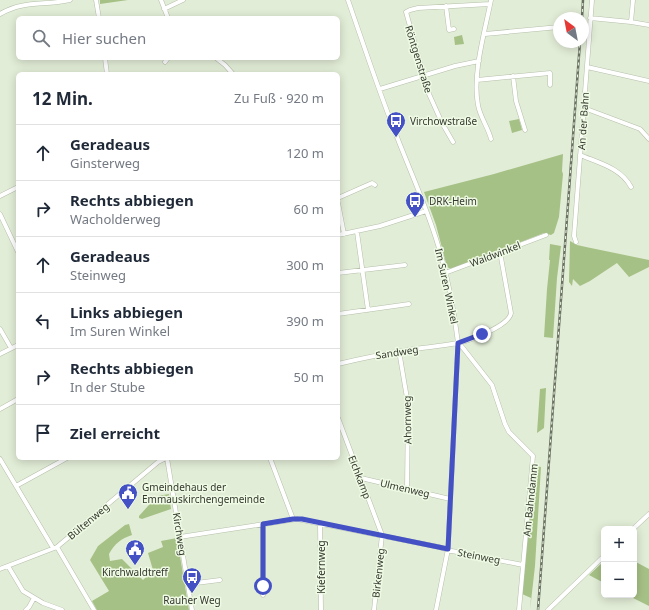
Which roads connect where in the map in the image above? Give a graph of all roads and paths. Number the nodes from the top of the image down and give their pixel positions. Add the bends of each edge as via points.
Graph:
1 (22, 0) edge
2 (29, 0) edge
3 (70, 0) edge
4 (96, 0) edge
5 (161, 0) edge
6 (183, 0) edge
7 (348, 0) edge
8 (592, 0) edge
9 (633, 0) edge
10 (490, 2) edge
11 (446, 6) junction
12 (164, 9) junction
13 (0, 14) edge
14 (99, 16) edge
15 (167, 16) edge
16 (590, 18) junction
17 (631, 22) junction
18 (649, 24) edge
19 (553, 28) edge
20 (454, 29) dead end
21 (485, 34) junction
22 (105, 60) edge
23 (219, 60) edge
24 (479, 60) junction
25 (587, 66) junction
26 (108, 72) edge
27 (231, 72) edge
28 (423, 75) junction
29 (513, 76) junction
30 (477, 80) junction
31 (649, 81) edge
32 (550, 85) dead end
33 (380, 89) junction
34 (584, 108) junction
35 (525, 130) dead end
36 (491, 139) dead end
37 (649, 139) edge
38 (453, 142) dead end
39 (580, 155) junction
40 (375, 185) dead end
41 (631, 187) dead end
42 (16, 188) edge
43 (0, 196) edge
44 (340, 197) edge
45 (426, 211) junction
46 (340, 213) edge
47 (0, 214) edge
48 (357, 232) junction
49 (344, 234) junction
50 (340, 235) edge
51 (546, 235) dead end
52 (576, 242) dead end
53 (16, 248) edge
54 (500, 252) junction
55 (405, 265) dead end
56 (363, 270) junction
57 (340, 273) edge
58 (445, 273) junction
59 (409, 304) dead end
60 (368, 310) junction
61 (340, 314) edge
62 (0, 329) edge
63 (458, 343) junction
64 (16, 346) edge
65 (11, 348) junction
66 (399, 351) junction
67 (0, 354) edge
68 (340, 364) edge
69 (16, 400) edge
70 (0, 409) edge
71 (340, 424) edge
72 (0, 459) edge
73 (63, 460) edge
74 (162, 460) edge
75 (166, 460) edge
76 (271, 460) edge
77 (360, 478) junction
78 (16, 486) junction
79 (407, 489) junction
80 (450, 500) junction
81 (649, 514) edge
82 (293, 519) junction
83 (320, 523) junction
84 (263, 524) junction
85 (636, 526) edge
86 (382, 536) junction
87 (180, 537) junction
88 (55, 547) junction
89 (448, 549) junction
90 (601, 559) edge
91 (523, 565) junction
92 (8, 566) junction
93 (0, 569) edge
94 (220, 580) dead end
95 (188, 584) junction
96 (263, 595) dead end
97 (34, 598) junction
98 (26, 610) edge
99 (62, 610) edge
100 (94, 610) edge
101 (192, 610) edge
102 (321, 610) edge
103 (374, 610) edge
104 (436, 610) edge
105 (519, 610) edge
106 (548, 610) edge

1 - 2 street
1 - 13 street
2 - 3 street
4 - 14 street
5 - 12 street
6 - 12 street
7 - 33 street, Im Suren Winkel
8 - 16 street, An der Bahn
9 - 17 street
10 - 11 street, Röntgenstraße
10 - 21 street
11 - 20 street via 449,30
11 - 28 street, Röntgenstraße via 418,8 406,12
12 - 15 street
16 - 17 street
16 - 25 street, An der Bahn
17 - 18 street
19 - 21 street
21 - 24 street
22 - 26 street
23 - 27 street
24 - 28 street
24 - 30 street
25 - 31 street
25 - 34 street, An der Bahn
28 - 33 street
28 - 38 street, Röntgenstraße via 435,108
29 - 30 street
29 - 32 street via 550,73
29 - 35 street via 516,101
30 - 36 street via 478,106
33 - 45 street, Im Suren Winkel
34 - 37 street via 640,130
34 - 39 street, An der Bahn
39 - 41 street via 616,170 627,179
39 - 52 street, An der Bahn via 574,236
40 - 44 street via 372,183
42 - 43 street
45 - 48 street
45 - 58 street, Im Suren Winkel
46 - 49 street
47 - 53 street
48 - 49 street
48 - 56 street
49 - 50 street
51 - 54 street, Waldwinkel
54 - 58 street, Waldwinkel
54 - 63 street, Sandweg via 511,315 493,329
55 - 56 street
56 - 57 street
56 - 60 street
58 - 63 street, Im Suren Winkel
59 - 60 street
60 - 61 street
62 - 65 street
63 - 66 street, Sandweg
63 - 80 street, Im Suren Winkel
63 - 91 street, Am Bahndamm via 492,385 509,432 533,456
64 - 65 street
65 - 67 street
66 - 68 street, Sandweg
66 - 79 street, Ahornweg via 408,404
69 - 70 street
71 - 77 street, Eichkamp
72 - 78 street
73 - 78 street
74 - 88 street, Bültenweg
75 - 87 street, Kirchweg
76 - 82 street
77 - 79 street, Ulmenweg
77 - 86 street, Eichkamp
78 - 88 street
79 - 80 street, Ulmenweg
80 - 89 street, Im Suren Winkel
81 - 85 street
82 - 83 street, Steinweg
82 - 84 street, Steinweg
83 - 86 street, Steinweg
83 - 102 street, Kiefernweg
84 - 87 street, Steinweg
84 - 96 street
86 - 89 street, Steinweg
86 - 103 street, Birkenweg
87 - 95 street, Kirchweg
88 - 92 street, Bültenweg
88 - 100 street
89 - 91 street, Steinweg
89 - 104 street, Im Suren Winkel
90 - 106 street
91 - 105 street, Am Bahndamm
92 - 93 street, Bültenweg
92 - 97 street via 23,591
94 - 95 street
95 - 101 street, Kirchweg
97 - 98 street
97 - 99 street

